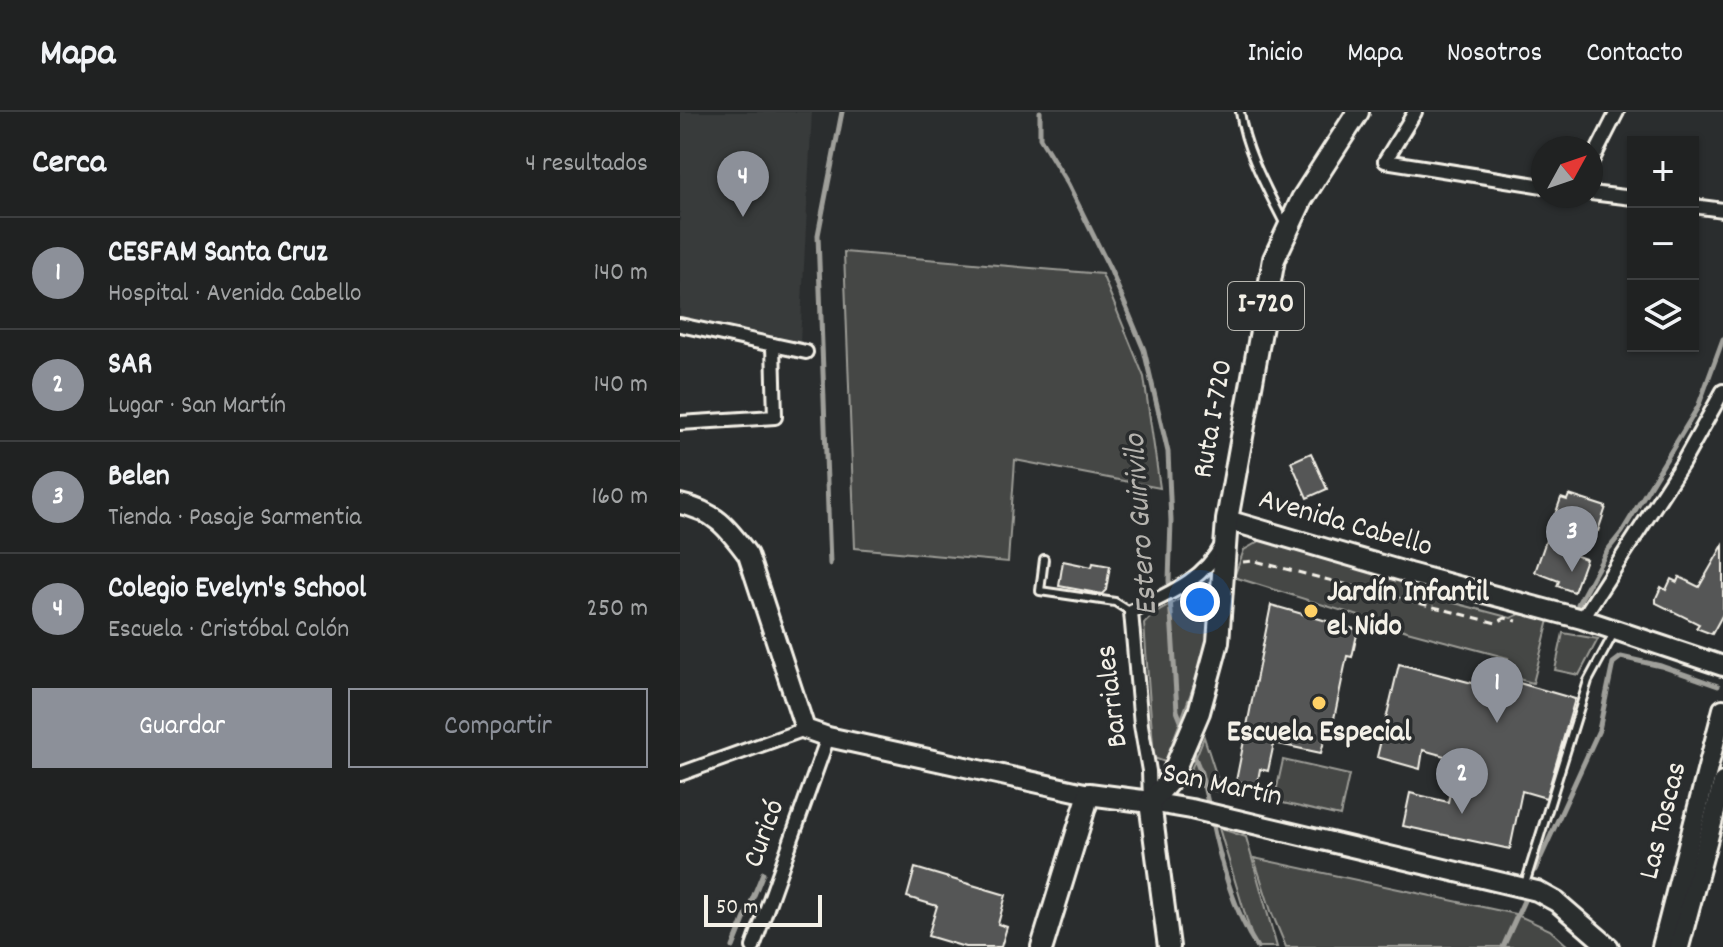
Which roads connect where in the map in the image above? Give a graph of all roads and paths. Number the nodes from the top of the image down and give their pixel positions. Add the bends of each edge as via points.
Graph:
1 (1240, 112) edge
2 (1358, 112) edge
3 (1415, 112) edge
4 (1617, 112) edge
5 (1603, 139) edge
6 (1531, 184) edge
7 (1603, 194) edge
8 (1627, 197) edge
9 (1699, 207) edge
10 (1723, 210) edge
11 (1287, 230) junction
12 (680, 325) edge
13 (773, 345) junction
14 (806, 352) dead end
15 (1721, 400) edge
16 (680, 423) edge
17 (680, 504) edge
18 (1226, 529) junction
19 (1044, 559) dead end
20 (1225, 573) junction
21 (1131, 612) junction
22 (1582, 619) junction
23 (1519, 621) dead end
24 (1615, 630) junction
25 (1723, 666) edge
26 (1723, 709) edge
27 (805, 729) junction
28 (828, 737) junction
29 (680, 774) edge
30 (1723, 782) edge
31 (1089, 794) junction
32 (1150, 802) junction
33 (1524, 887) junction
34 (753, 947) edge
35 (1042, 947) edge
36 (1169, 947) edge
37 (1609, 947) edge
38 (1662, 947) edge
39 (1679, 947) edge

1 - 11 lane via 1243,134
2 - 11 main road, Ruta I-720 / I-720
3 - 6 street via 1385,161
4 - 5 street
7 - 8 street
9 - 10 street
11 - 18 main road, Ruta I-720 / I-720 via 1274,259
12 - 13 street
13 - 14 street
13 - 16 street via 775,417
15 - 22 street
17 - 27 street via 711,513 748,555
18 - 20 main road, I-720
18 - 21 street, Barriales via 1212,562 1185,585
18 - 22 street, Avenida Cabello
19 - 21 lane via 1040,591 1115,602
20 - 23 path via 1255,561 1496,623 1505,618
20 - 32 main road, I-720 via 1218,642 1199,712 1170,780
21 - 32 street, Barriales
22 - 24 street, Avenida Cabello
24 - 25 street, Avenida Cabello
24 - 33 lane via 1588,681
26 - 38 street, Las Toscas
27 - 28 street, San Martín
27 - 29 street
28 - 31 street, San Martín
28 - 34 street, Curicó
30 - 39 street, Las Toscas
31 - 32 main road, San Martín
31 - 35 main road
32 - 33 street, San Martín
32 - 36 main road
33 - 37 street, San Martín via 1557,902

